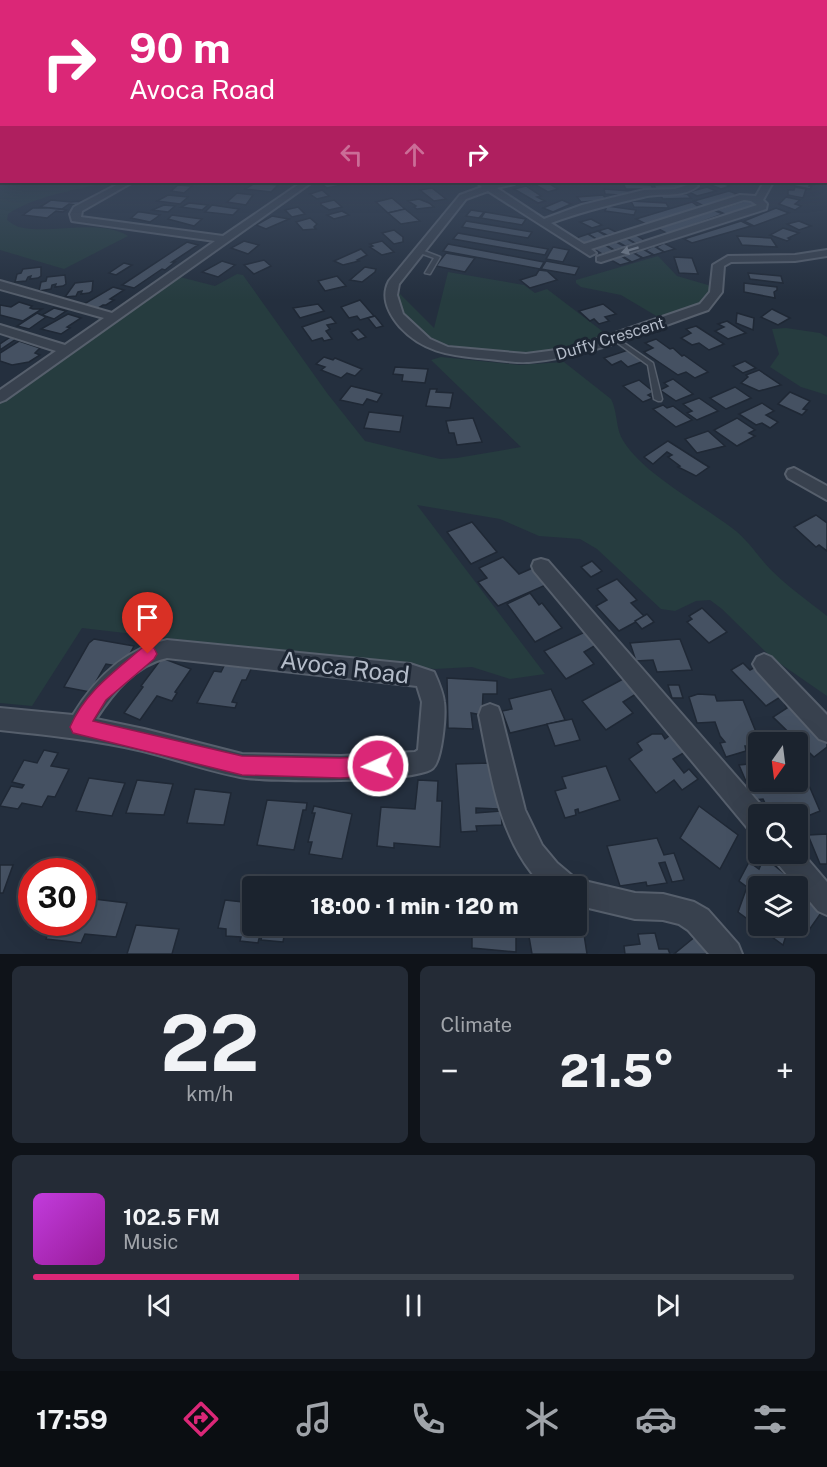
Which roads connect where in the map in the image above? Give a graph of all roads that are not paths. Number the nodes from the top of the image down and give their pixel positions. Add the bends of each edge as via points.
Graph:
1 (77, 211) edge
2 (264, 211) edge
3 (452, 211) edge
4 (522, 211) edge
5 (577, 211) edge
6 (700, 211) edge
7 (752, 211) edge
8 (542, 224) junction
9 (639, 230) junction
10 (222, 239) junction
11 (659, 241) junction
12 (583, 248) junction
13 (419, 251) junction
14 (827, 253) edge
15 (601, 259) junction
16 (611, 266) dead end
17 (428, 273) dead end
18 (0, 285) edge
19 (113, 317) junction
20 (0, 329) edge
21 (614, 338) junction
22 (66, 350) junction
23 (0, 397) edge
24 (658, 399) dead end
25 (794, 474) dead end
26 (827, 495) edge
27 (541, 566) dead end
28 (764, 664) dead end
29 (490, 715) dead end
30 (0, 719) edge
31 (79, 727) junction
32 (827, 731) edge
33 (748, 809) edge
34 (795, 864) edge
35 (553, 876) edge
36 (587, 895) edge
37 (827, 902) edge
38 (728, 954) edge

1 - 10 street via 76,219 85,222
2 - 10 street
3 - 13 street, Duffy Crescent
4 - 8 street
5 - 8 street
6 - 9 street
7 - 11 street
8 - 12 street
9 - 11 street
9 - 12 street
10 - 19 street
11 -> 15 street
12 - 15 street
13 - 17 lane via 436,257
13 - 21 street, Duffy Crescent via 393,284 389,299 405,324 434,348 491,356 543,357 574,352
14 - 21 street, Duffy Crescent via 795,258 728,259 719,265 717,294 704,307
15 - 16 street
18 - 19 street
19 - 22 street
20 - 22 street
21 - 24 lane via 651,364
22 - 23 street
25 - 26 street
27 - 33 street
28 - 32 street
29 - 35 street via 523,837 542,867
30 - 31 street, Avoca Road
31 - 31 street, Avoca Road via 242,766 340,768 416,764 429,753 433,702 426,679 410,674 167,649 148,654 109,685
34 - 37 street
36 - 38 street via 684,912 698,920

